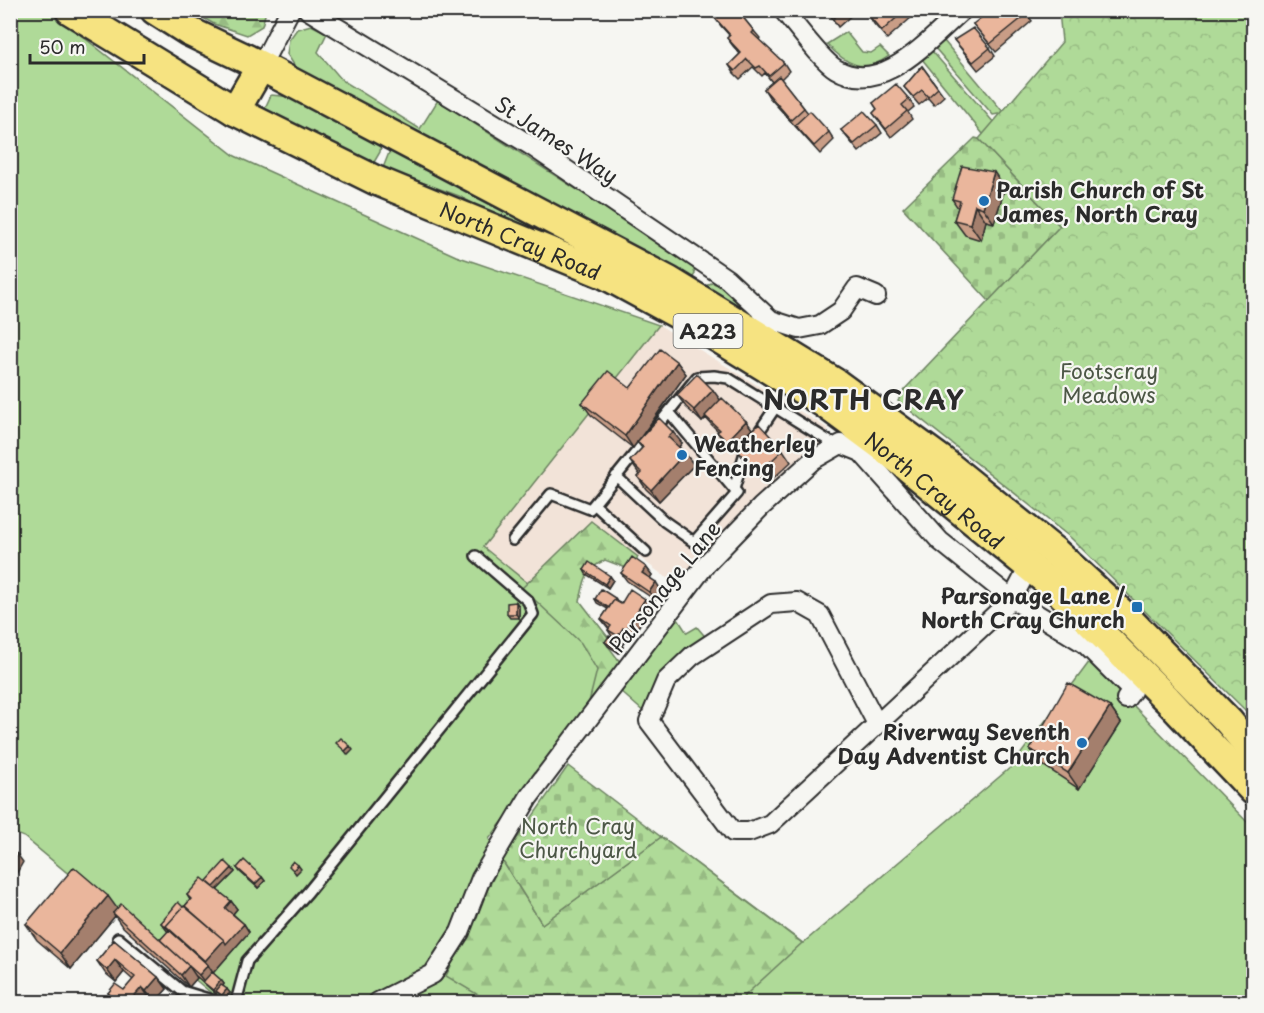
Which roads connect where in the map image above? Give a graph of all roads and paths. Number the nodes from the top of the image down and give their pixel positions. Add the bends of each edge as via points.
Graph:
1 (70, 10) edge
2 (155, 10) edge
3 (290, 10) edge
4 (308, 10) edge
5 (783, 10) edge
6 (963, 10) edge
7 (261, 66) junction
8 (235, 111) junction
9 (876, 296) dead end
10 (775, 408) junction
11 (669, 412) junction
12 (838, 446) junction
13 (616, 476) junction
14 (734, 489) junction
15 (594, 504) junction
16 (513, 540) dead end
17 (646, 552) dead end
18 (476, 556) dead end
19 (1030, 565) junction
20 (1012, 599) junction
21 (1126, 699) dead end
22 (877, 724) junction
23 (1241, 724) edge
24 (1254, 753) edge
25 (1254, 791) edge
26 (118, 938) dead end
27 (218, 1002) edge
28 (236, 1002) edge
29 (378, 1002) edge

1 - 8 main road, North Cray Road / A223
2 - 7 main road, North Cray Road / A223 via 188,31
3 - 7 street
4 - 9 street, St James Way via 540,152 727,279 771,320 799,328 820,325 841,311 858,282
5 - 6 street via 834,68 859,78 890,72
7 - 8 main road
7 - 23 main road, North Cray Road / A223 via 669,281 837,384 941,460 1056,553
8 - 19 main road, North Cray Road / A223 via 375,180 604,274 694,323 832,409
10 - 11 lane via 728,378 714,376 697,377
10 - 12 lane
10 - 14 lane via 744,450
11 - 13 lane
11 - 14 lane
12 - 20 street via 861,452 940,541
12 - 29 street, Parsonage Lane via 813,460 706,564 529,797 481,878 460,932 433,974
13 - 14 lane via 664,522 694,542 737,493
13 - 15 lane
15 - 16 lane via 590,509 551,494
15 - 17 lane
18 - 28 lane via 528,601 533,614 323,874 247,961
19 - 20 street
19 - 25 main road, North Cray Road / A223
20 - 21 street via 1084,643 1132,690
20 - 22 street
22 - 22 street via 820,615 797,602 771,604 692,656 666,681 649,722 733,832 749,832 770,824
23 - 24 main road, North Cray Road / A223
26 - 27 lane via 182,992

